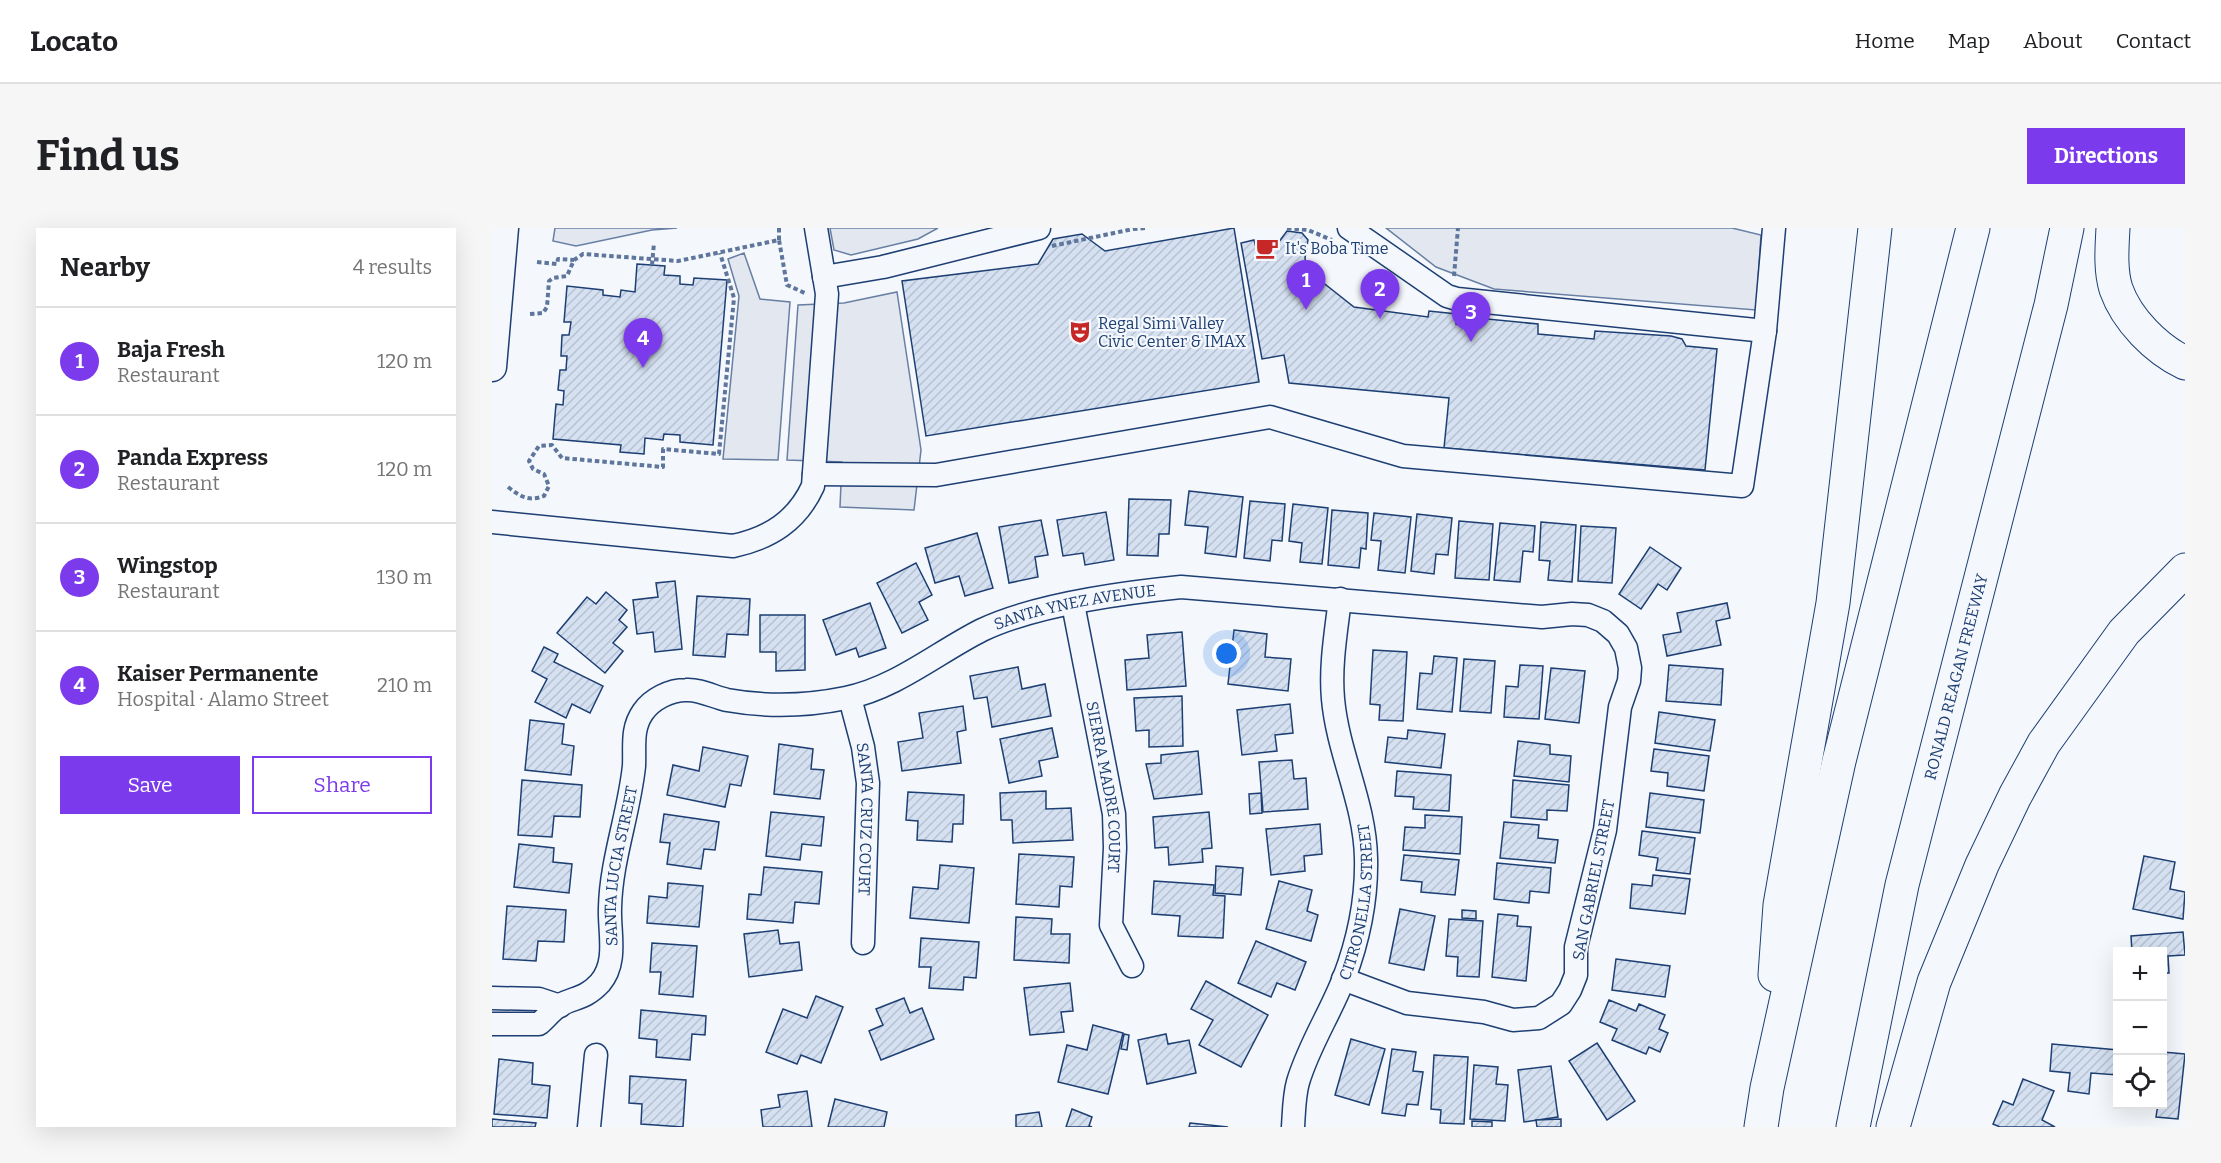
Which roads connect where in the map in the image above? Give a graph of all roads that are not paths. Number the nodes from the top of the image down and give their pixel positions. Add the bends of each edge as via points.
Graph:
1 (504, 228) edge
2 (816, 228) edge
3 (1039, 228) edge
4 (1349, 228) edge
5 (1774, 228) edge
6 (1875, 228) edge
7 (2067, 228) edge
8 (2113, 228) edge
9 (1972, 231) edge
10 (824, 277) junction
11 (1765, 332) junction
12 (2185, 363) edge
13 (492, 367) edge
14 (814, 474) junction
15 (492, 522) edge
16 (2185, 570) edge
17 (1340, 599) junction
18 (1073, 604) junction
19 (1525, 616) joint
20 (850, 698) junction
21 (648, 706) joint
22 (863, 943) dead end
23 (1132, 966) dead end
24 (1343, 979) junction
25 (492, 998) edge
26 (560, 1005) junction
27 (492, 1024) edge
28 (596, 1056) dead end
29 (1767, 1088) junction
30 (590, 1127) edge
31 (1293, 1127) edge
32 (1761, 1127) edge
33 (1853, 1127) edge
34 (1893, 1127) edge

1 - 13 main road
2 - 10 street
3 - 10 street via 883,267
4 - 11 street via 1457,299
5 - 11 street
6 - 29 highway via 1833,603 1780,905
7 - 33 highway, RONALD REAGAN FREEWAY via 2051,305 1902,885
8 - 12 highway via 2116,289 2151,341
9 - 29 highway via 1839,761
10 - 14 street via 827,294
11 - 14 street via 1742,486 1403,456 1270,417 936,475
14 - 15 street via 805,505 784,525 759,540 733,546
16 - 34 highway via 2124,632 2044,743 2015,796 1934,982
17 - 18 street, SANTA YNEZ AVENUE via 1181,587
17 - 19 street, SANTA YNEZ AVENUE
17 - 24 street, CITRONELLA STREET via 1332,661 1333,700 1360,803 1366,859 1361,921
18 - 20 street, SANTA YNEZ AVENUE via 986,628 897,680
18 - 23 street, SIERRA MADRE COURT via 1114,814 1111,925
19 - 24 street, SAN GABRIEL STREET via 1588,615 1603,621 1618,634 1630,668 1620,707 1605,830 1576,947 1570,990 1561,1004 1539,1018 1513,1020 1484,1012 1407,1003
20 - 21 street, SANTA YNEZ AVENUE via 776,705 728,700 688,689 667,693
20 - 22 street, SANTA CRUZ COURT via 868,783
21 - 26 street, SANTA LUCIA STREET via 634,732 634,767 610,907 612,954 601,982 582,999
24 - 31 street, CITRONELLA STREET via 1310,1045 1298,1085
25 - 26 street via 539,999
26 - 27 street, SANTA LUCIA STREET via 539,1024
28 - 30 street
29 - 32 highway

